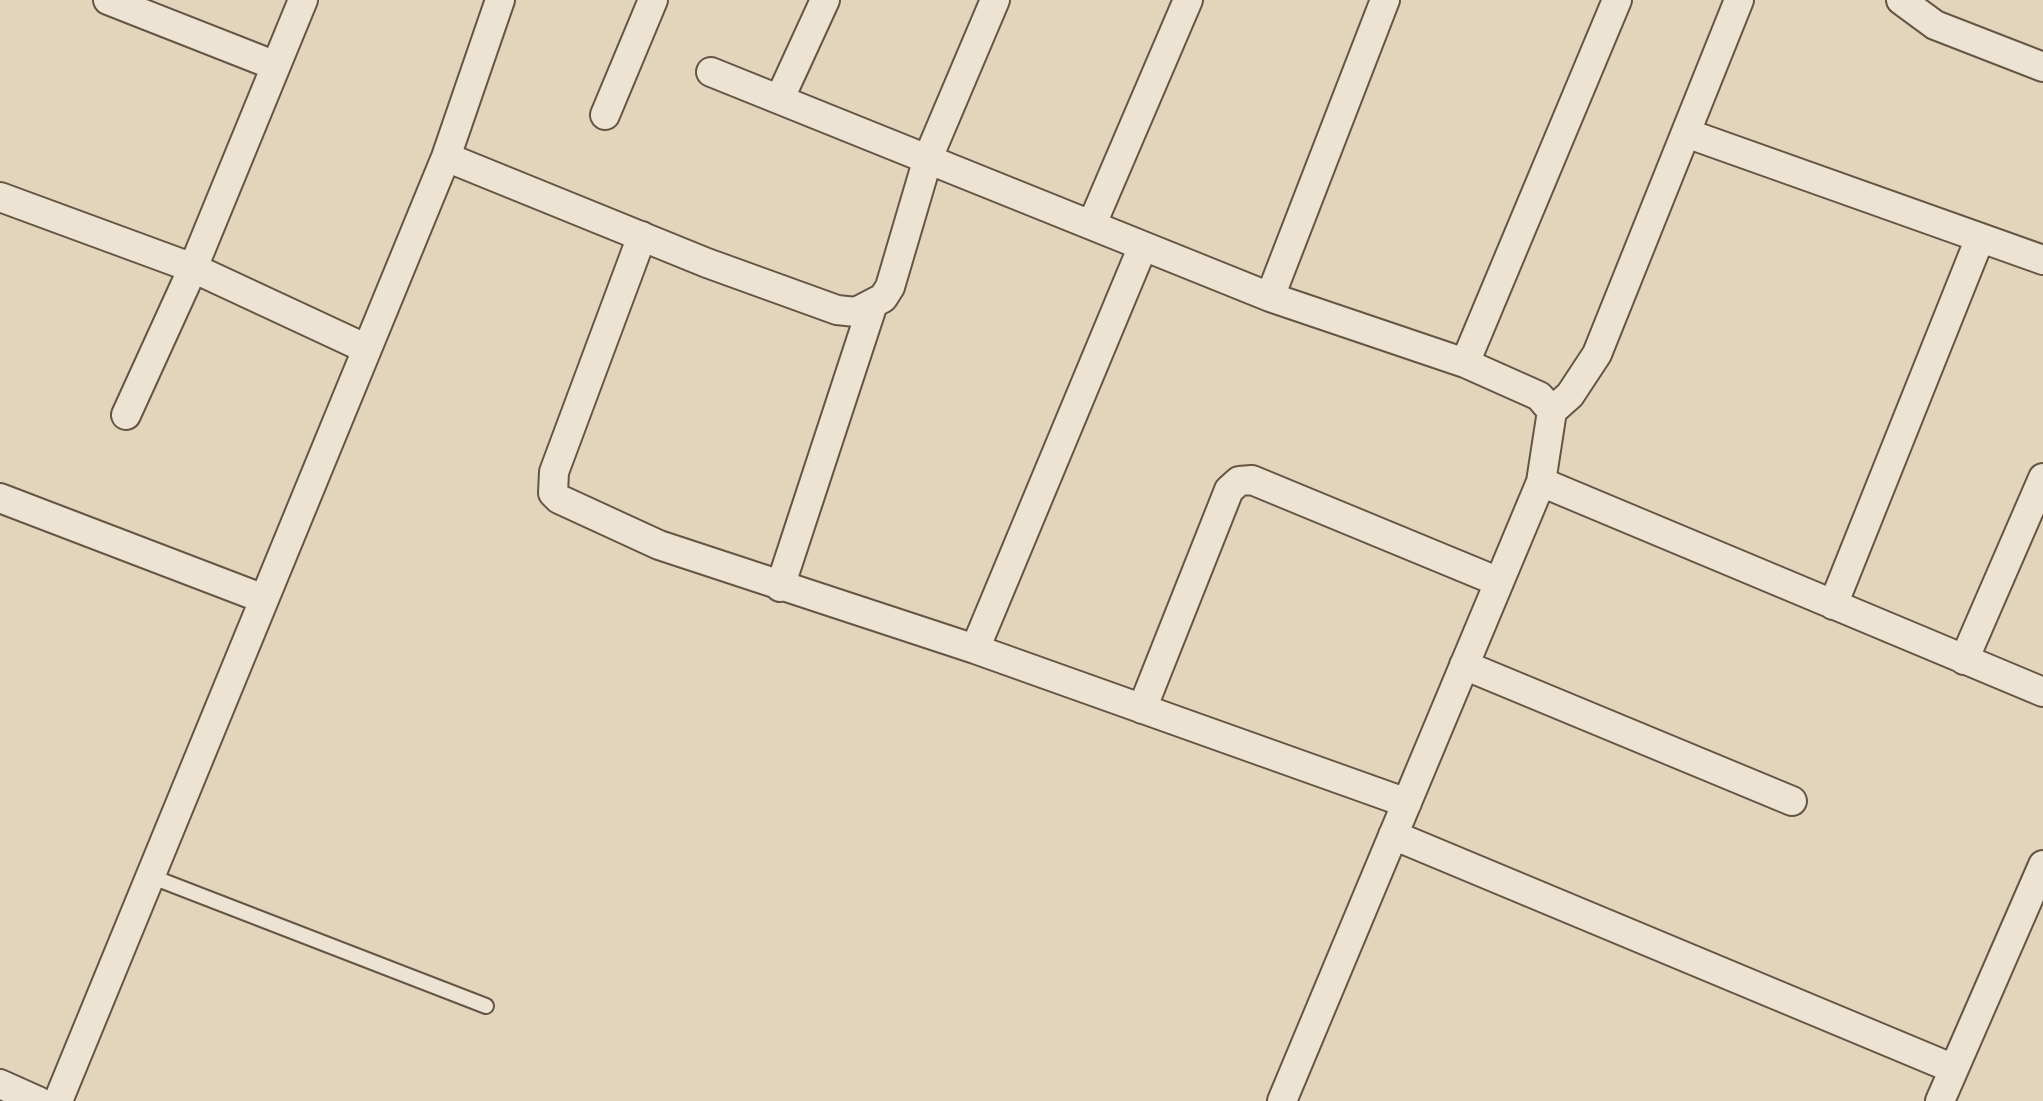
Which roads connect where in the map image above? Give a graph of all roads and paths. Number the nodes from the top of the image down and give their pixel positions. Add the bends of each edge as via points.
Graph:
1 (108, 0) edge
2 (303, 0) edge
3 (500, 0) edge
4 (653, 0) edge
5 (825, 0) edge
6 (995, 0) edge
7 (1188, 0) edge
8 (1385, 0) edge
9 (1617, 0) edge
10 (1739, 0) edge
11 (1901, 0) edge
12 (276, 66) junction
13 (2043, 67) edge
14 (711, 72) dead end
15 (780, 98) junction
16 (605, 115) dead end
17 (1686, 133) junction
18 (446, 157) junction
19 (928, 158) junction
20 (0, 197) edge
21 (1092, 224) junction
22 (642, 236) junction
23 (1980, 238) junction
24 (1143, 246) junction
25 (2043, 260) edge
26 (193, 268) junction
27 (1270, 297) junction
28 (872, 307) junction
29 (367, 349) junction
30 (1465, 363) junction
31 (1552, 411) junction
32 (126, 415) dead end
33 (2043, 478) edge
34 (1541, 482) junction
35 (0, 498) edge
36 (1499, 582) junction
37 (780, 587) junction
38 (264, 599) junction
39 (1833, 605) junction
40 (975, 649) junction
41 (1964, 660) junction
42 (1464, 665) junction
43 (2043, 692) edge
44 (1142, 709) junction
45 (1792, 801) dead end
46 (1407, 803) junction
47 (1393, 835) junction
48 (2043, 865) edge
49 (150, 876) junction
50 (486, 1006) dead end
51 (1954, 1069) junction
52 (0, 1084) edge
53 (39, 1100) edge
54 (1282, 1101) edge
55 (1940, 1101) edge

1 - 12 street
2 - 12 street
3 - 18 street
4 - 16 street
5 - 15 street
6 - 19 street
7 - 21 street
8 - 27 street
9 - 30 street
10 - 17 street
11 - 13 street via 1935,25
12 - 26 street
14 - 15 street
15 - 19 street
17 - 23 street
17 - 31 street via 1597,354 1570,395
18 - 22 street
18 - 29 street
19 - 21 street
19 - 28 street via 890,287
20 - 26 street
21 - 24 street
22 - 28 street via 837,310
22 - 37 street via 554,472 553,493 659,545
23 - 25 street
23 - 39 street
24 - 27 street
24 - 40 street
26 - 29 street
26 - 32 street
27 - 30 street
28 - 37 street
29 - 38 street
30 - 31 street via 1539,396
31 - 34 street
33 - 41 street
34 - 36 street
34 - 39 street
35 - 38 street
36 - 42 street
36 - 44 street via 1252,480 1239,481 1229,490
37 - 40 street
38 - 49 street
39 - 41 street
40 - 44 street
41 - 43 street
42 - 45 street
42 - 46 street
44 - 46 street
46 - 47 street
47 - 51 street
47 - 54 street
48 - 51 street
49 - 50 lane
49 - 53 street
51 - 55 street
52 - 53 street

